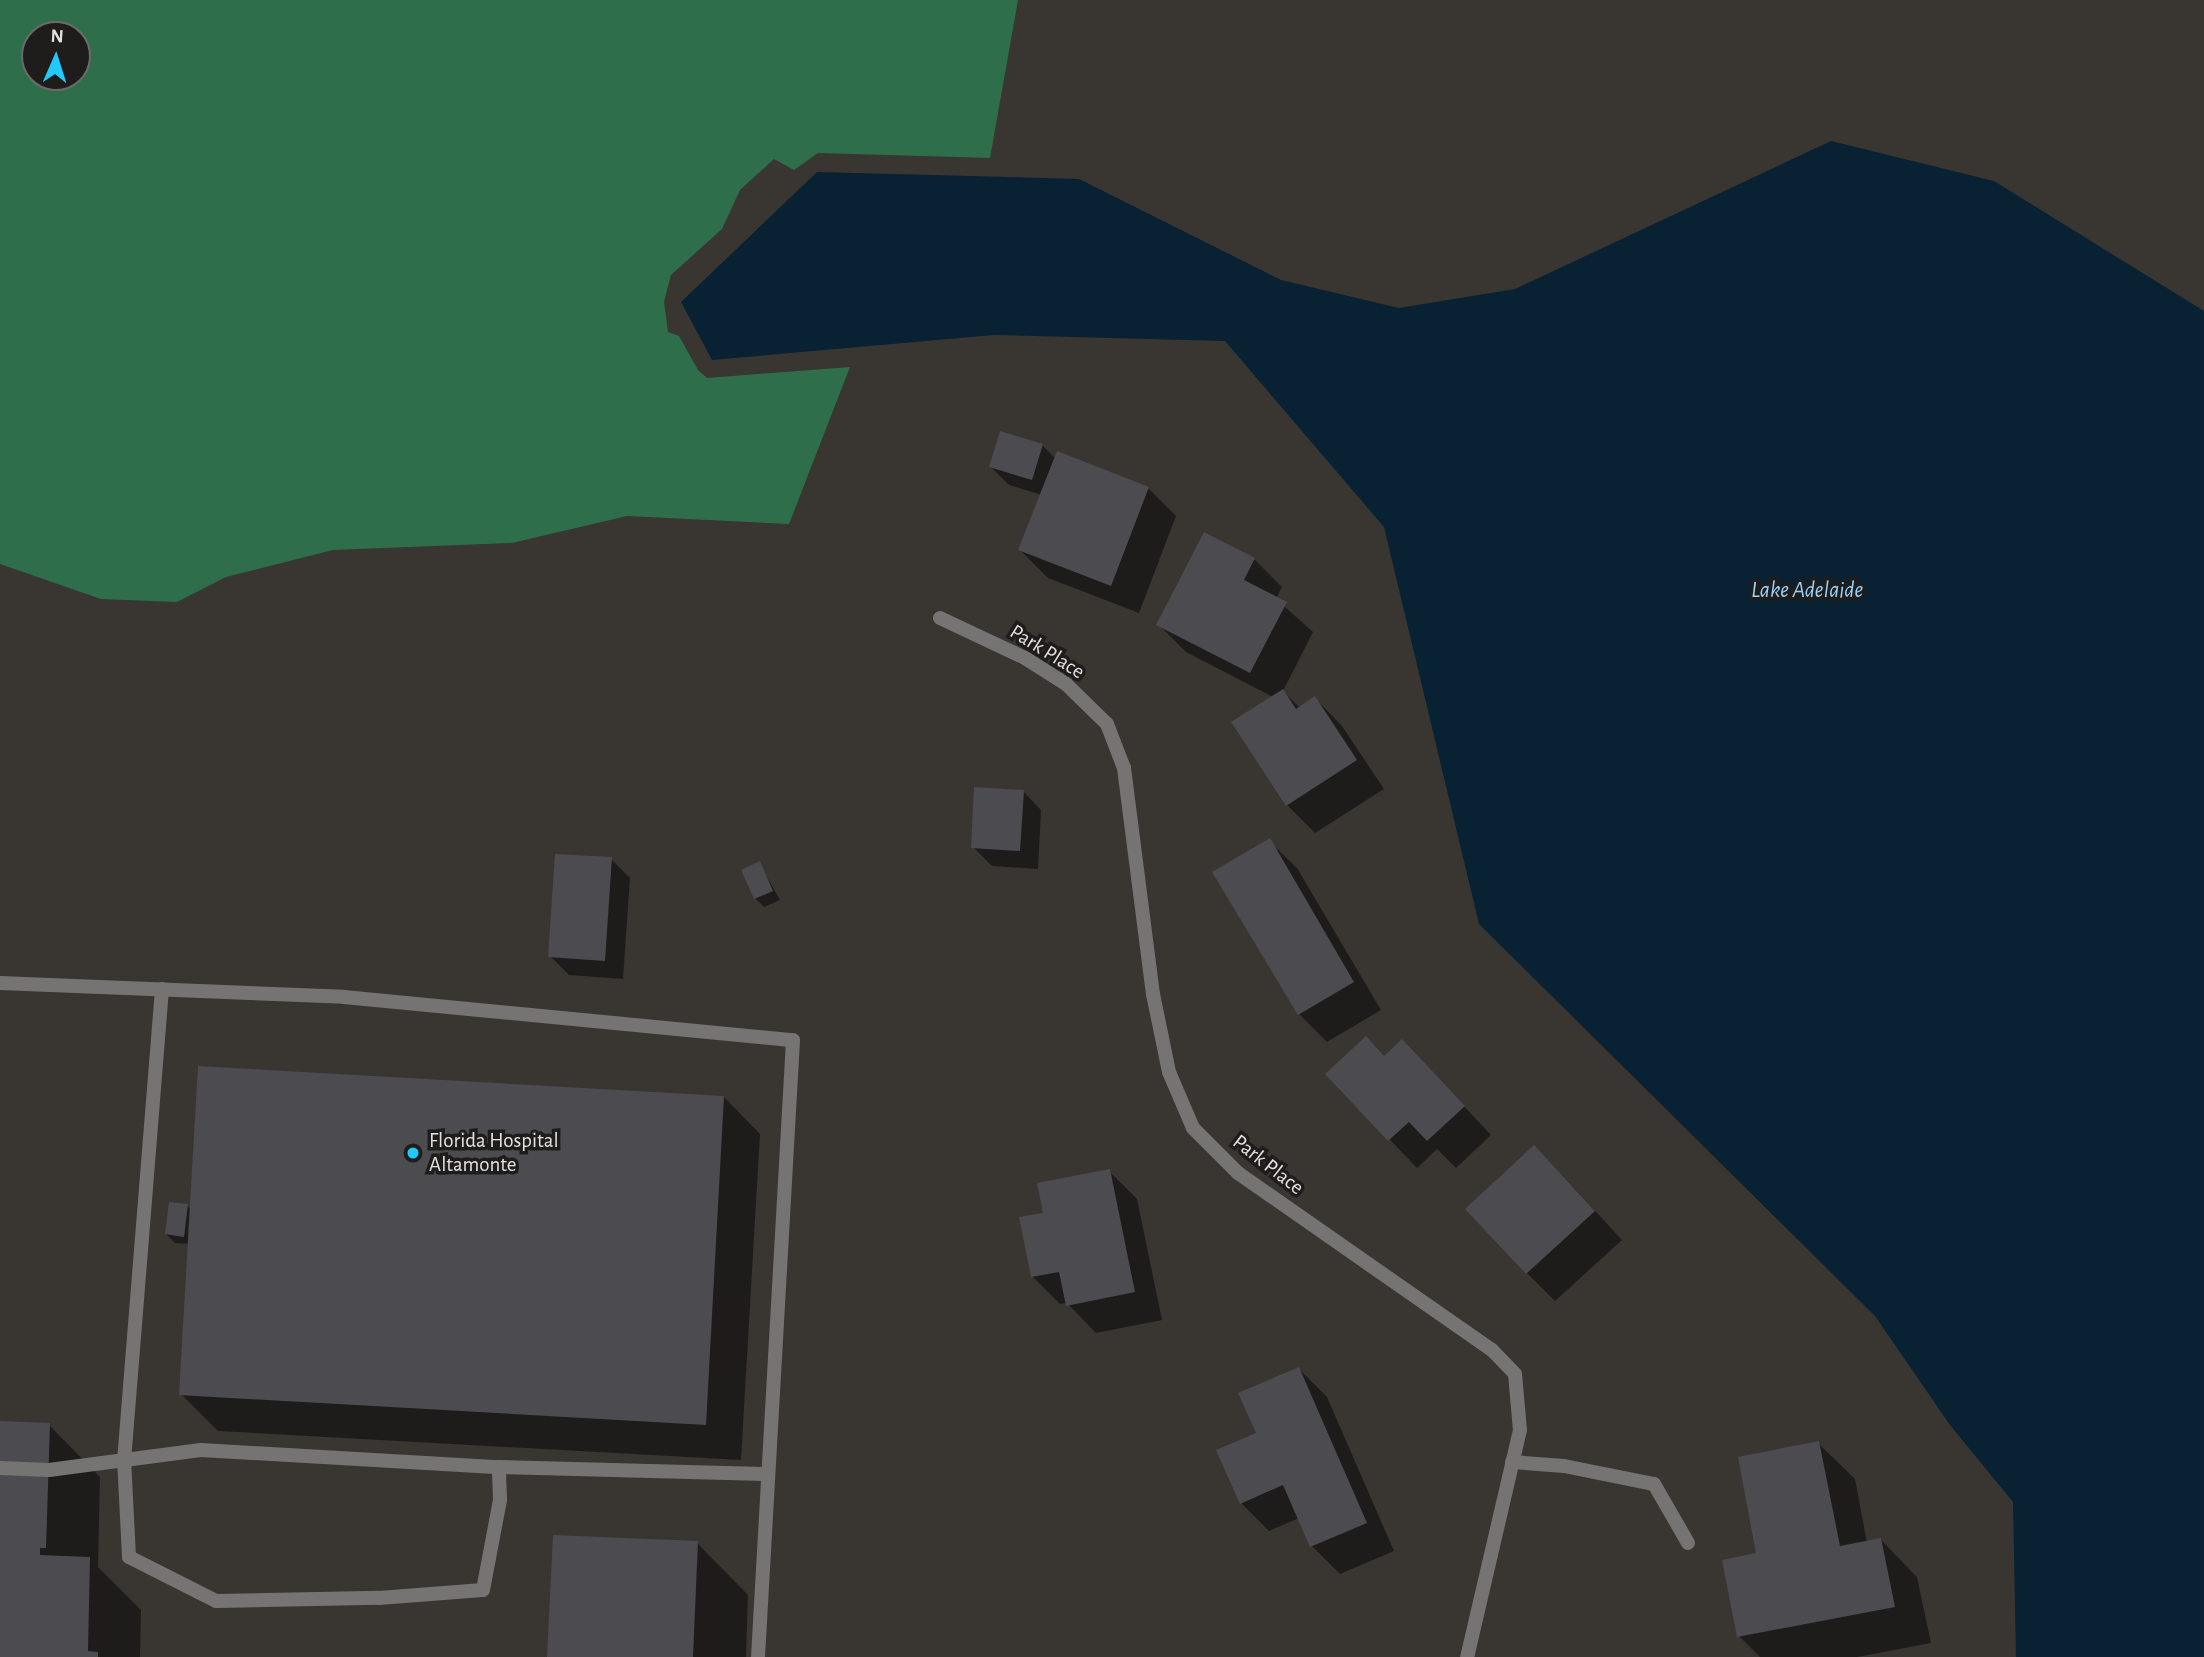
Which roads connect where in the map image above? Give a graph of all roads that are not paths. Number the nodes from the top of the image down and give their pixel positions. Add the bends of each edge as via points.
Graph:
1 (940, 618) dead end
2 (0, 983) edge
3 (162, 989) junction
4 (124, 1458) junction
5 (1512, 1462) junction
6 (499, 1467) junction
7 (0, 1468) edge
8 (768, 1474) junction
9 (1688, 1544) dead end
10 (758, 1657) edge
11 (1467, 1657) edge

1 - 5 street, Park Place via 1056,677 1107,724 1124,768 1153,994 1169,1072 1193,1128 1238,1174 1492,1350 1515,1374 1520,1430
2 - 3 street
3 - 4 street
3 - 8 street via 344,997 793,1040
4 - 6 street via 201,1450
4 - 6 street via 129,1557 216,1601 379,1598 483,1590 500,1500
4 - 7 street via 49,1470
5 - 9 street via 1564,1466 1654,1484
5 - 11 street, Park Place
6 - 8 street
8 - 10 street

